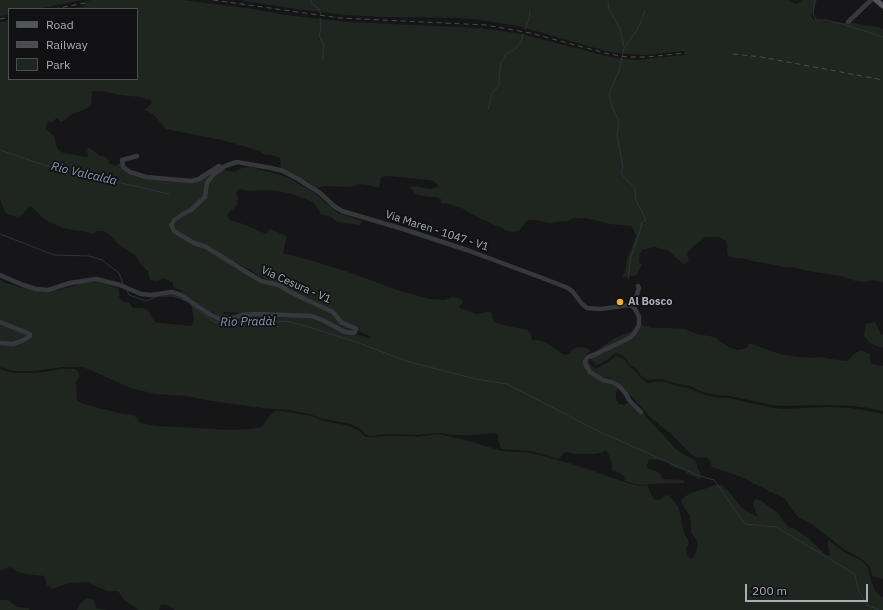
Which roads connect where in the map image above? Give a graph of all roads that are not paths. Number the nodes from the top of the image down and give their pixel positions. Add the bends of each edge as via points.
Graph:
1 (871, 0) edge
2 (876, 0) edge
3 (883, 6) edge
4 (848, 22) dead end
5 (137, 156) dead end
6 (222, 168) junction
7 (0, 275) edge
8 (638, 286) dead end
9 (632, 306) junction
10 (0, 322) edge
11 (0, 343) edge
12 (641, 412) dead end

1 - 4 street
2 - 3 main road
5 - 6 street via 122,160 124,167 130,172 146,177 191,181 199,179 219,166
6 - 7 street, Via Cesura - V1 via 209,179 203,200 174,220 171,225 174,231 206,247 261,281 279,285 333,312 342,324 355,328 355,332 345,332 312,316 256,314 220,319 172,292 141,294 96,279 48,290 36,289
6 - 9 street, Via Maren - 1047 - V1 via 237,162 283,172 314,189 342,211 467,250 568,288 587,308
8 - 9 street
9 - 12 street via 639,317 639,325 631,337 588,357 586,361 590,372 619,386
10 - 11 street via 30,336 13,344

